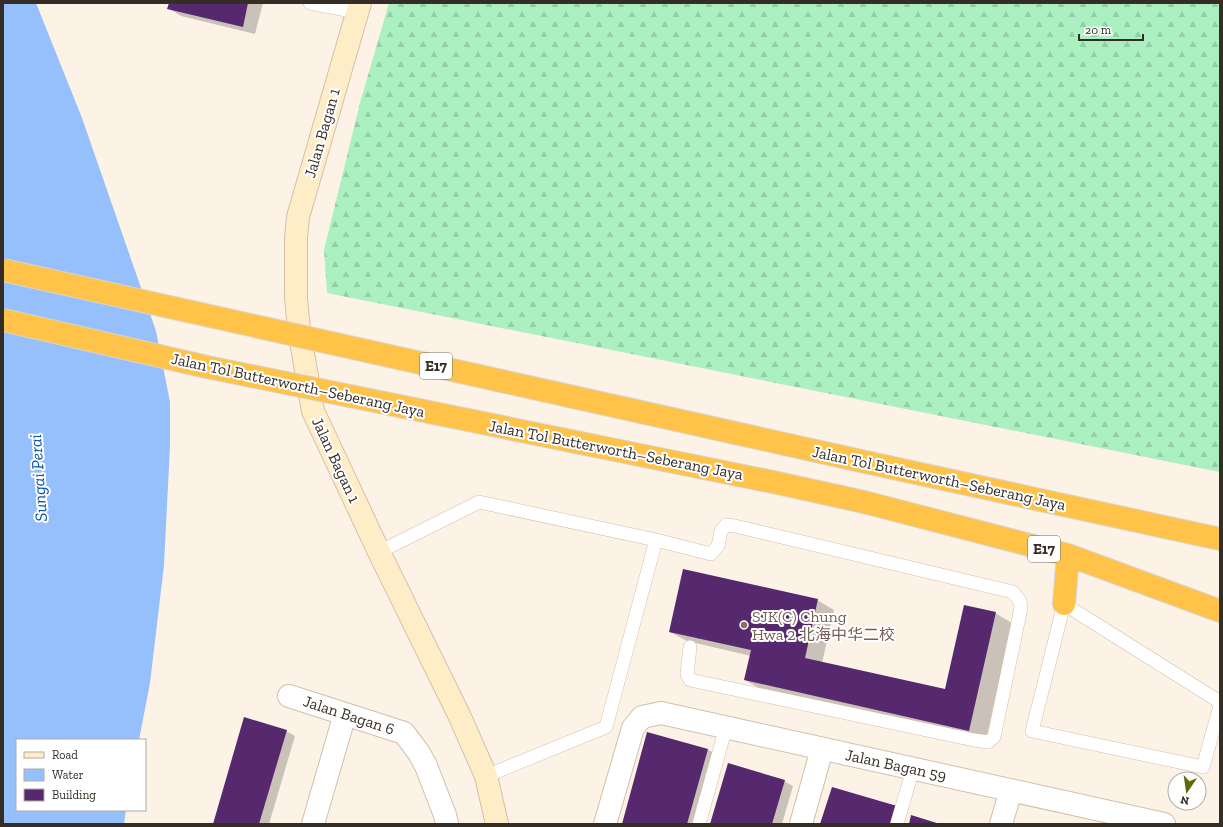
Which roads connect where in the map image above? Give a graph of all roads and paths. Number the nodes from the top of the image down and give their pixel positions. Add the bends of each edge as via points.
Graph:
1 (310, 3) edge
2 (359, 8) edge
3 (3, 270) edge
4 (3, 320) edge
5 (1220, 539) edge
6 (656, 540) junction
7 (379, 552) junction
8 (1068, 555) junction
9 (1064, 604) junction
10 (1220, 611) edge
11 (690, 647) dead end
12 (289, 696) dead end
13 (1220, 702) edge
14 (1220, 706) edge
15 (345, 714) junction
16 (726, 727) junction
17 (822, 749) junction
18 (913, 769) junction
19 (486, 776) junction
20 (1012, 790) junction
21 (1098, 817) edge
22 (313, 824) edge
23 (447, 824) edge
24 (497, 824) edge
25 (605, 824) edge
26 (699, 824) edge
27 (801, 824) edge
28 (897, 824) edge
29 (1001, 824) edge
30 (1164, 824) edge

1 - 2 lane
2 - 7 street, Jalan Bagan 1 via 298,218 296,298 313,411
3 - 5 highway, Jalan Tol Butterworth–Seberang Jaya / E17, bridge
4 - 8 highway, Jalan Tol Butterworth–Seberang Jaya / E17, bridge via 207,367 864,502
6 - 7 lane via 478,502
6 - 11 lane via 711,554 718,546 721,532 726,525 735,526 1013,592 1020,601 1021,608 994,737 988,742 690,680 687,674
6 - 19 lane via 606,727
7 - 19 street, Jalan Bagan 1
8 - 9 highway
8 - 10 highway, Jalan Tol Butterworth–Seberang Jaya / E17
9 - 13 lane
9 - 14 lane via 1032,731 1203,767
12 - 15 street, Jalan Bagan 6
15 - 22 street
15 - 23 street, Jalan Bagan 6 via 404,733 426,766 446,815
16 - 17 street, Jalan Bagan 59
16 - 25 street, Jalan Bagan 59 via 661,713 642,717 633,728
16 - 26 lane
17 - 18 street, Jalan Bagan 59
17 - 27 street
18 - 20 street, Jalan Bagan 59
18 - 28 lane
19 - 24 street, Jalan Bagan 1
20 - 21 street, Jalan Bagan 59
20 - 29 street
21 - 30 street, Jalan Bagan 59

